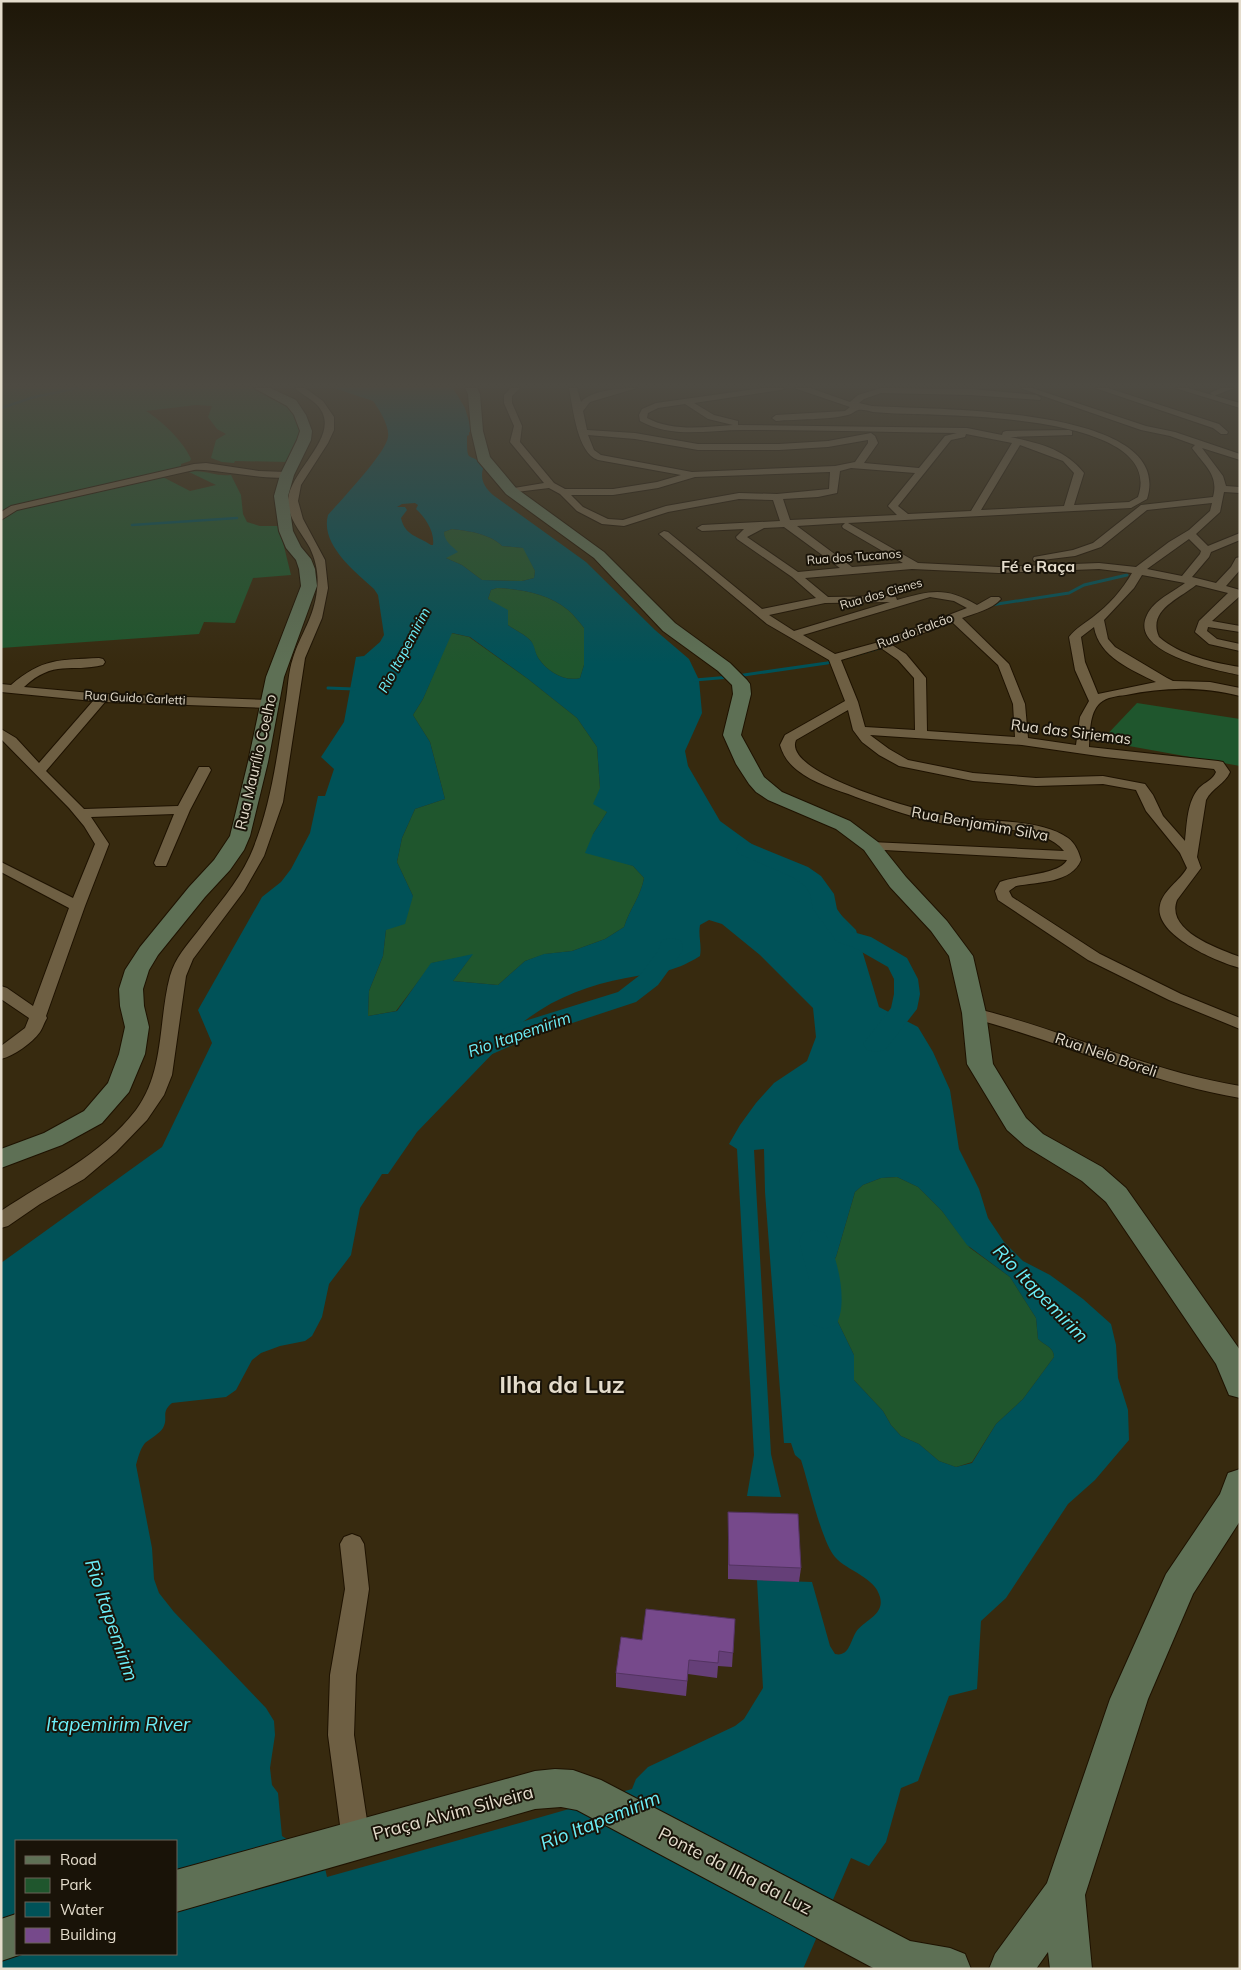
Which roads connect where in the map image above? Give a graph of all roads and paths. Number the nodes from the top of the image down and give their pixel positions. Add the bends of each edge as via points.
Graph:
1 (137, 480) edge
2 (286, 480) edge
3 (302, 480) edge
4 (502, 480) edge
5 (547, 480) edge
6 (675, 480) edge
7 (835, 480) edge
8 (914, 480) edge
9 (994, 480) edge
10 (1077, 480) edge
11 (1144, 480) edge
12 (1218, 480) edge
13 (551, 485) junction
14 (1240, 490) edge
15 (512, 491) junction
16 (563, 492) junction
17 (1218, 495) junction
18 (777, 497) junction
19 (1068, 508) junction
20 (974, 514) junction
21 (1, 517) edge
22 (907, 518) junction
23 (786, 523) junction
24 (769, 524) junction
25 (847, 526) dead end
26 (702, 528) dead end
27 (664, 534) dead end
28 (1190, 534) junction
29 (1240, 536) edge
30 (1206, 550) junction
31 (1240, 560) edge
32 (915, 566) junction
33 (935, 566) junction
34 (849, 570) junction
35 (1140, 570) junction
36 (1236, 572) edge
37 (796, 575) junction
38 (1189, 580) junction
39 (1218, 587) junction
40 (1237, 593) edge
41 (919, 597) junction
42 (995, 599) dead end
43 (825, 600) junction
44 (976, 609) junction
45 (760, 613) junction
46 (954, 617) junction
47 (1098, 619) junction
48 (1203, 623) junction
49 (1240, 629) edge
50 (792, 635) junction
51 (883, 644) junction
52 (1240, 648) edge
53 (290, 658) junction
54 (834, 658) junction
55 (99, 662) dead end
56 (1240, 671) edge
57 (1169, 684) junction
58 (8, 689) edge
59 (1240, 692) edge
60 (102, 698) junction
61 (1095, 701) junction
62 (852, 702) junction
63 (269, 704) junction
64 (859, 730) junction
65 (1, 733) edge
66 (921, 733) junction
67 (1022, 741) junction
68 (1082, 749) junction
69 (204, 770) dead end
70 (39, 771) junction
71 (255, 776) junction
72 (281, 776) junction
73 (183, 810) junction
74 (81, 813) junction
75 (871, 846) junction
76 (1072, 856) junction
77 (1191, 856) junction
78 (161, 863) dead end
79 (1, 866) edge
80 (77, 906) junction
81 (1240, 963) edge
82 (1, 991) edge
83 (974, 1013) junction
84 (39, 1018) junction
85 (1240, 1024) edge
86 (1, 1054) edge
87 (1240, 1092) edge
88 (1, 1159) edge
89 (1, 1221) edge
90 (1240, 1386) edge
91 (1240, 1483) edge
92 (352, 1544) dead end
93 (587, 1794) joint
94 (338, 1845) junction
95 (178, 1889) edge
96 (1064, 1895) junction
97 (15, 1936) edge
98 (1, 1940) edge
99 (902, 1964) edge
100 (950, 1969) edge
101 (1010, 1969) edge
102 (1071, 1969) edge

1 - 21 street via 14,508
2 - 53 street, Rua Maurílio Coelho via 281,496 286,532 303,559 309,586
3 - 53 street via 293,502 301,528 315,548 322,570 321,606 307,642
4 - 15 street
5 - 13 street
6 - 16 street via 613,492
7 - 18 street via 834,491
8 - 22 street via 893,506
9 - 20 street
10 - 19 street
11 - 19 street via 1142,499 1132,505
12 - 17 street
13 - 15 street
13 - 16 street
14 - 17 street
15 - 75 street via 599,555 669,627 724,666 740,684 743,688 732,735 746,764 763,788 843,825
16 - 18 street via 593,517 624,523 666,509 720,499
17 - 28 street via 1215,512
17 - 33 street via 1144,507 1097,545 1075,553 1011,562
18 - 23 street
19 - 20 street
20 - 22 street
22 - 23 street
23 - 24 street
23 - 34 street
24 - 26 street
24 - 37 street via 741,537
25 - 32 street
27 - 45 street
28 - 30 street
28 - 35 street
29 - 30 street
30 - 38 street
31 - 36 street
32 - 33 street
32 - 34 street, Rua dos Tucanos
33 - 35 street via 999,570 1099,566
34 - 37 street, Rua dos Tucanos
35 - 38 street
35 - 47 street via 1130,586
36 - 39 street
37 - 43 street
38 - 39 street
38 - 56 street via 1154,613 1150,625 1152,634 1156,641 1194,659
39 - 40 street
40 - 48 street
41 - 43 street
41 - 44 street, Rua dos Cisnes via 942,594
41 - 50 street, Rua dos Cisnes
42 - 44 street, Rua do Falcão
43 - 45 street
44 - 46 street, Rua do Falcão
45 - 50 street
46 - 51 street, Rua do Falcão
46 - 67 street via 1003,664 1019,704
47 - 57 street via 1106,646
47 - 61 street via 1075,637 1075,654
48 - 49 street
48 - 52 street via 1200,632 1204,637
50 - 54 street
51 - 54 street, Rua do Falcão
51 - 66 street via 902,657 920,678
53 - 63 street, Rua Maurílio Coelho
53 - 72 street
54 - 62 street
55 - 58 street via 50,665 29,674
57 - 59 street via 1197,684
57 - 61 street via 1107,695
58 - 60 street, Rua Guido Carletti
60 - 63 street, Rua Guido Carletti
60 - 70 street
61 - 68 street via 1088,714
62 - 64 street
62 - 76 street, Rua Benjamim Silva via 790,738 787,745 790,755 801,767 822,780 909,811 951,821 1045,833 1063,841
63 - 71 street, Rua Maurílio Coelho
64 - 66 street, Rua das Siriemas
64 - 77 street via 884,752 922,768 973,777 1036,782 1103,780 1140,787 1153,811
65 - 70 street via 14,742
66 - 67 street, Rua das Siriemas
67 - 68 street, Rua das Siriemas
68 - 77 street, Rua das Siriemas via 1218,765 1223,772 1222,777 1202,794 1195,815
69 - 73 street
70 - 74 street
71 - 72 street
71 - 88 street, Rua Maurílio Coelho via 240,836 233,850 148,952 137,970 131,989 137,1027 132,1054 120,1086 93,1117 53,1139
72 - 89 street via 276,802 257,856 239,888 186,958 178,976 163,1075 155,1095 141,1116 109,1148 77,1174
73 - 74 street
73 - 78 street
74 - 80 street via 102,844
75 - 76 street
75 - 83 street via 961,956
76 - 85 street via 1071,867 1062,873 1005,885 1002,891 1006,900 1094,957 1175,997
77 - 81 street via 1194,868 1167,907 1169,920 1182,935
79 - 80 street
80 - 84 street
82 - 84 street
83 - 87 street, Rua Nelo Boreli via 1141,1068 1209,1088
83 - 90 street via 980,1064 1016,1124 1034,1140 1092,1174 1116,1195 1230,1360
84 - 86 street via 24,1040
91 - 96 street via 1236,1498 1179,1585 1129,1699
92 - 94 street via 357,1589 343,1676
93 - 94 street, Praça Alvim Silveira via 572,1788 535,1790
93 - 99 street, Ponte da Ilha da Luz via 857,1934
94 - 95 street
96 - 101 street
96 - 102 street
97 - 98 street
99 - 100 street

